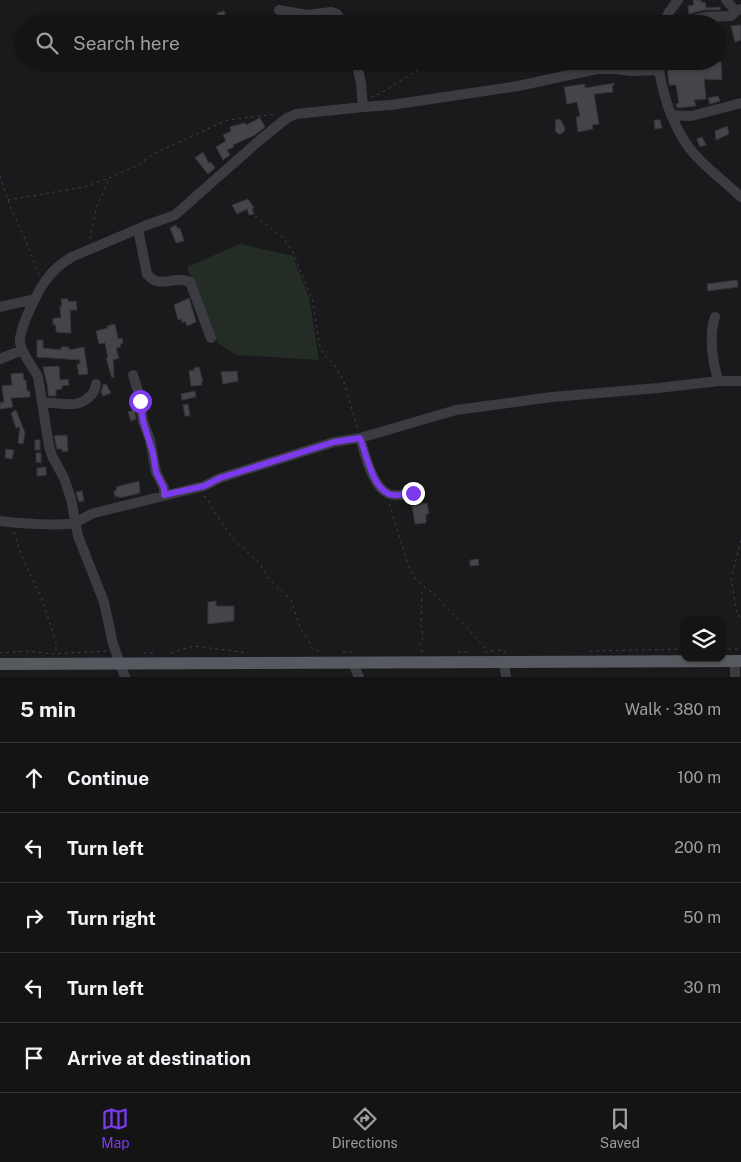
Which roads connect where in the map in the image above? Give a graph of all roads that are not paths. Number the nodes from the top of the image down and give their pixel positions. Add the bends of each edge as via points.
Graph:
1 (726, 0) edge
2 (677, 1) edge
3 (279, 10) dead end
4 (738, 10) edge
5 (302, 15) edge
6 (313, 15) edge
7 (339, 15) edge
8 (669, 15) edge
9 (726, 16) edge
10 (358, 70) edge
11 (592, 70) edge
12 (613, 70) edge
13 (649, 70) edge
14 (659, 70) edge
15 (363, 103) junction
16 (741, 103) edge
17 (671, 115) junction
18 (741, 196) edge
19 (138, 229) junction
20 (35, 299) junction
21 (0, 307) edge
22 (715, 317) dead end
23 (211, 338) dead end
24 (22, 350) junction
25 (0, 359) edge
26 (133, 375) dead end
27 (719, 381) junction
28 (741, 381) edge
29 (96, 384) dead end
30 (42, 402) junction
31 (360, 438) junction
32 (413, 493) dead end
33 (164, 495) junction
34 (0, 521) edge
35 (76, 523) junction
36 (505, 657) junction
37 (356, 658) junction
38 (738, 661) edge
39 (0, 664) edge
40 (120, 664) junction
41 (124, 677) edge
42 (359, 677) edge
43 (506, 677) edge
44 (735, 677) edge

1 - 4 street
2 - 8 street
3 - 5 street
4 - 9 street
6 - 7 street via 331,12
10 - 15 street
11 - 15 street via 518,86 391,106
12 - 13 street
14 - 17 street
15 - 19 street via 287,118 179,213
16 - 17 street via 691,116
17 - 18 street via 686,143
19 - 20 street via 65,260 42,284
19 - 23 street via 147,274 159,283 183,279 190,282
20 - 21 street
20 - 24 street via 21,336
22 - 27 street via 713,343
24 - 25 street
24 - 30 street via 38,377
26 - 33 street
27 - 28 street
27 - 31 street via 456,410
29 - 30 street via 94,392 79,404
30 - 35 street via 49,446 66,485
31 - 32 street via 380,488 399,496
31 - 33 street via 334,442 190,490
33 - 35 street via 87,515
34 - 35 street
35 - 40 street via 104,602
36 - 37 main road
36 - 38 main road
36 - 43 street
37 - 40 main road
37 - 42 street
38 - 44 street
39 - 40 main road via 59,659
40 - 41 street

